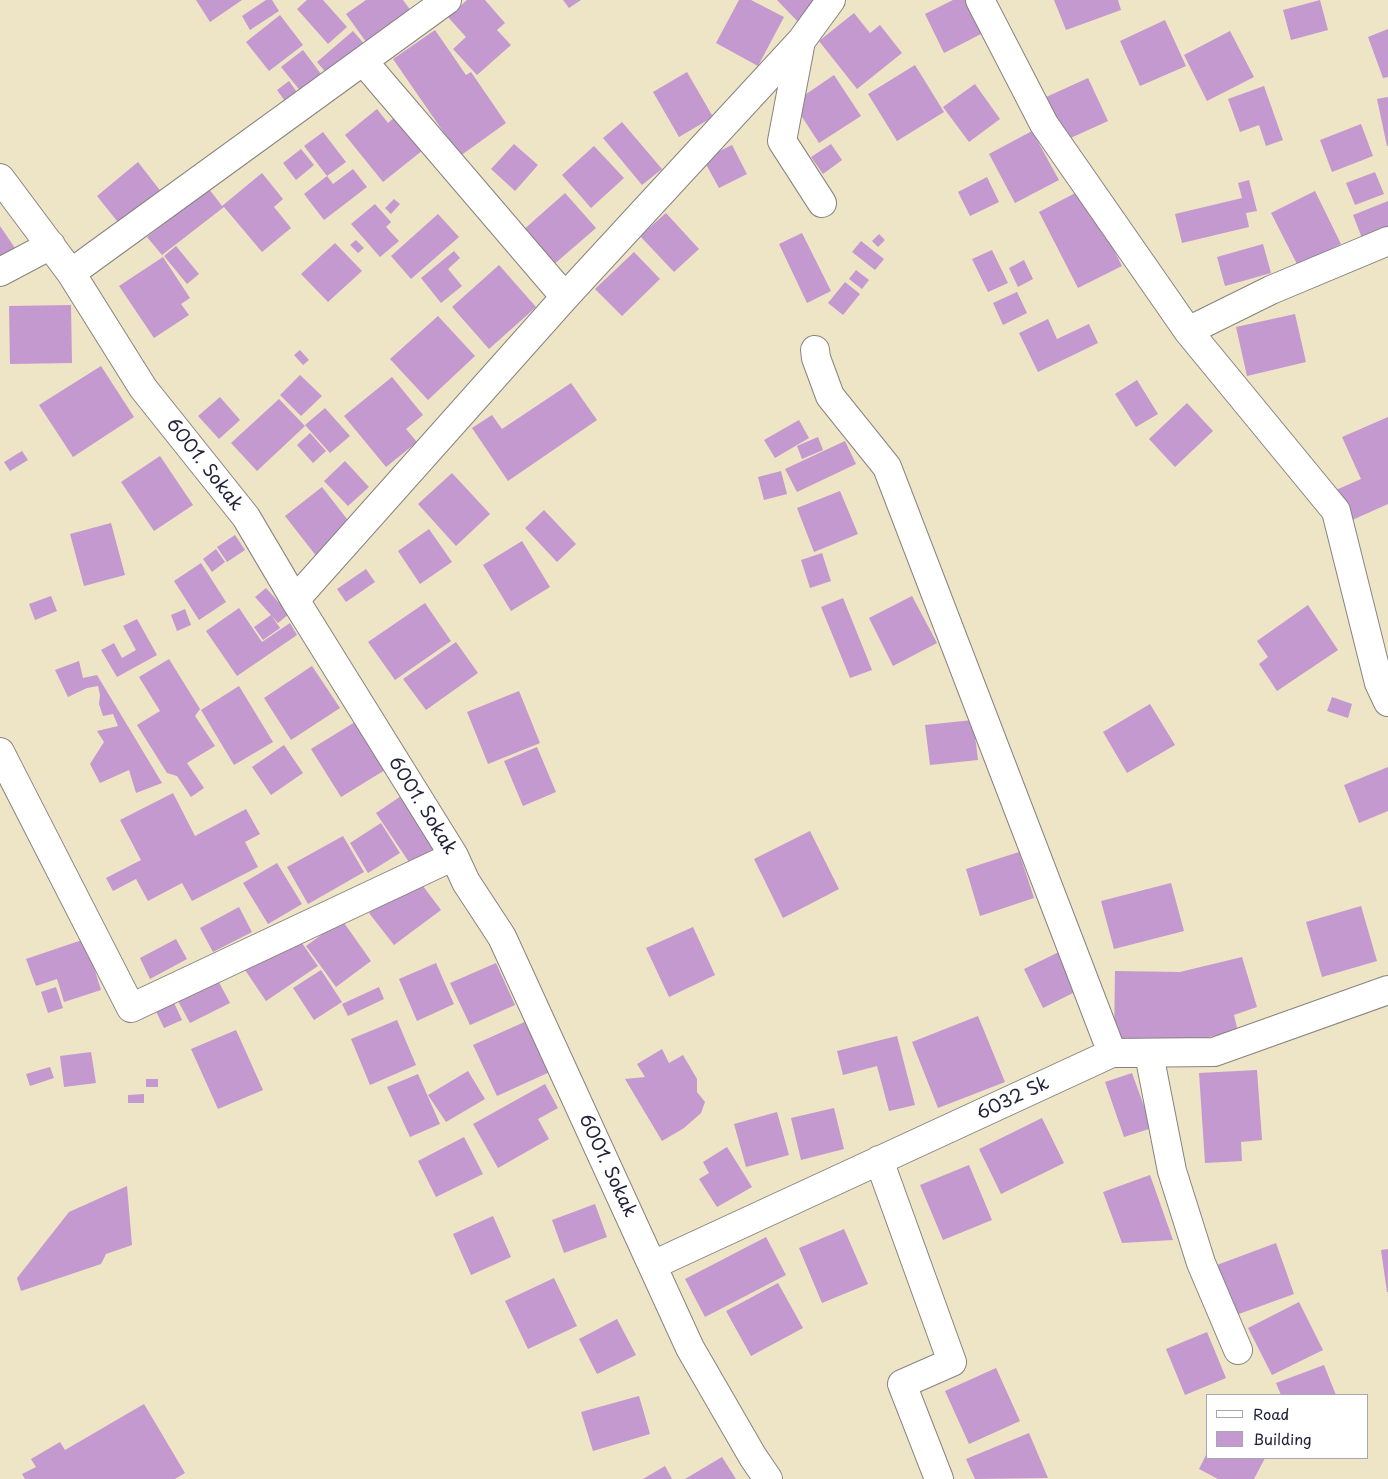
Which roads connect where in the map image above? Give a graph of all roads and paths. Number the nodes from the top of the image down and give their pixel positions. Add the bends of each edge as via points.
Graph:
1 (447, 0) edge
2 (831, 0) edge
3 (980, 0) edge
4 (801, 41) junction
5 (363, 60) junction
6 (0, 178) edge
7 (822, 203) dead end
8 (1388, 241) edge
9 (51, 245) junction
10 (0, 272) edge
11 (71, 273) junction
12 (565, 297) junction
13 (1188, 331) junction
14 (815, 350) dead end
15 (295, 600) junction
16 (1385, 688) edge
17 (0, 752) edge
18 (454, 856) junction
19 (1388, 990) edge
20 (1112, 1053) junction
21 (1149, 1054) junction
22 (879, 1160) junction
23 (653, 1265) junction
24 (1238, 1350) dead end
25 (768, 1479) edge
26 (939, 1479) edge

1 - 5 street
2 - 4 street
3 - 13 street via 1044,124
4 - 7 street via 782,141
4 - 12 street
5 - 11 street
5 - 12 street
6 - 9 street, 6001. Sokak
8 - 13 street via 1271,290
9 - 10 street
9 - 11 street, 6001. Sokak
11 - 15 street, 6001. Sokak via 143,388 246,517
12 - 15 street
13 - 16 street via 1336,512
14 - 20 street via 830,396 887,467
15 - 18 street, 6001. Sokak
17 - 18 street via 131,1008
18 - 23 street, 6001. Sokak via 466,882 502,937
19 - 21 street, 6032 Sk via 1214,1052
20 - 21 street, 6032 Sk
20 - 22 street, 6032 Sk
21 - 24 street via 1172,1171 1201,1263
22 - 23 street, 6032 Sk
22 - 26 street via 952,1362 902,1384
23 - 25 street, 6001. Sokak via 690,1348

